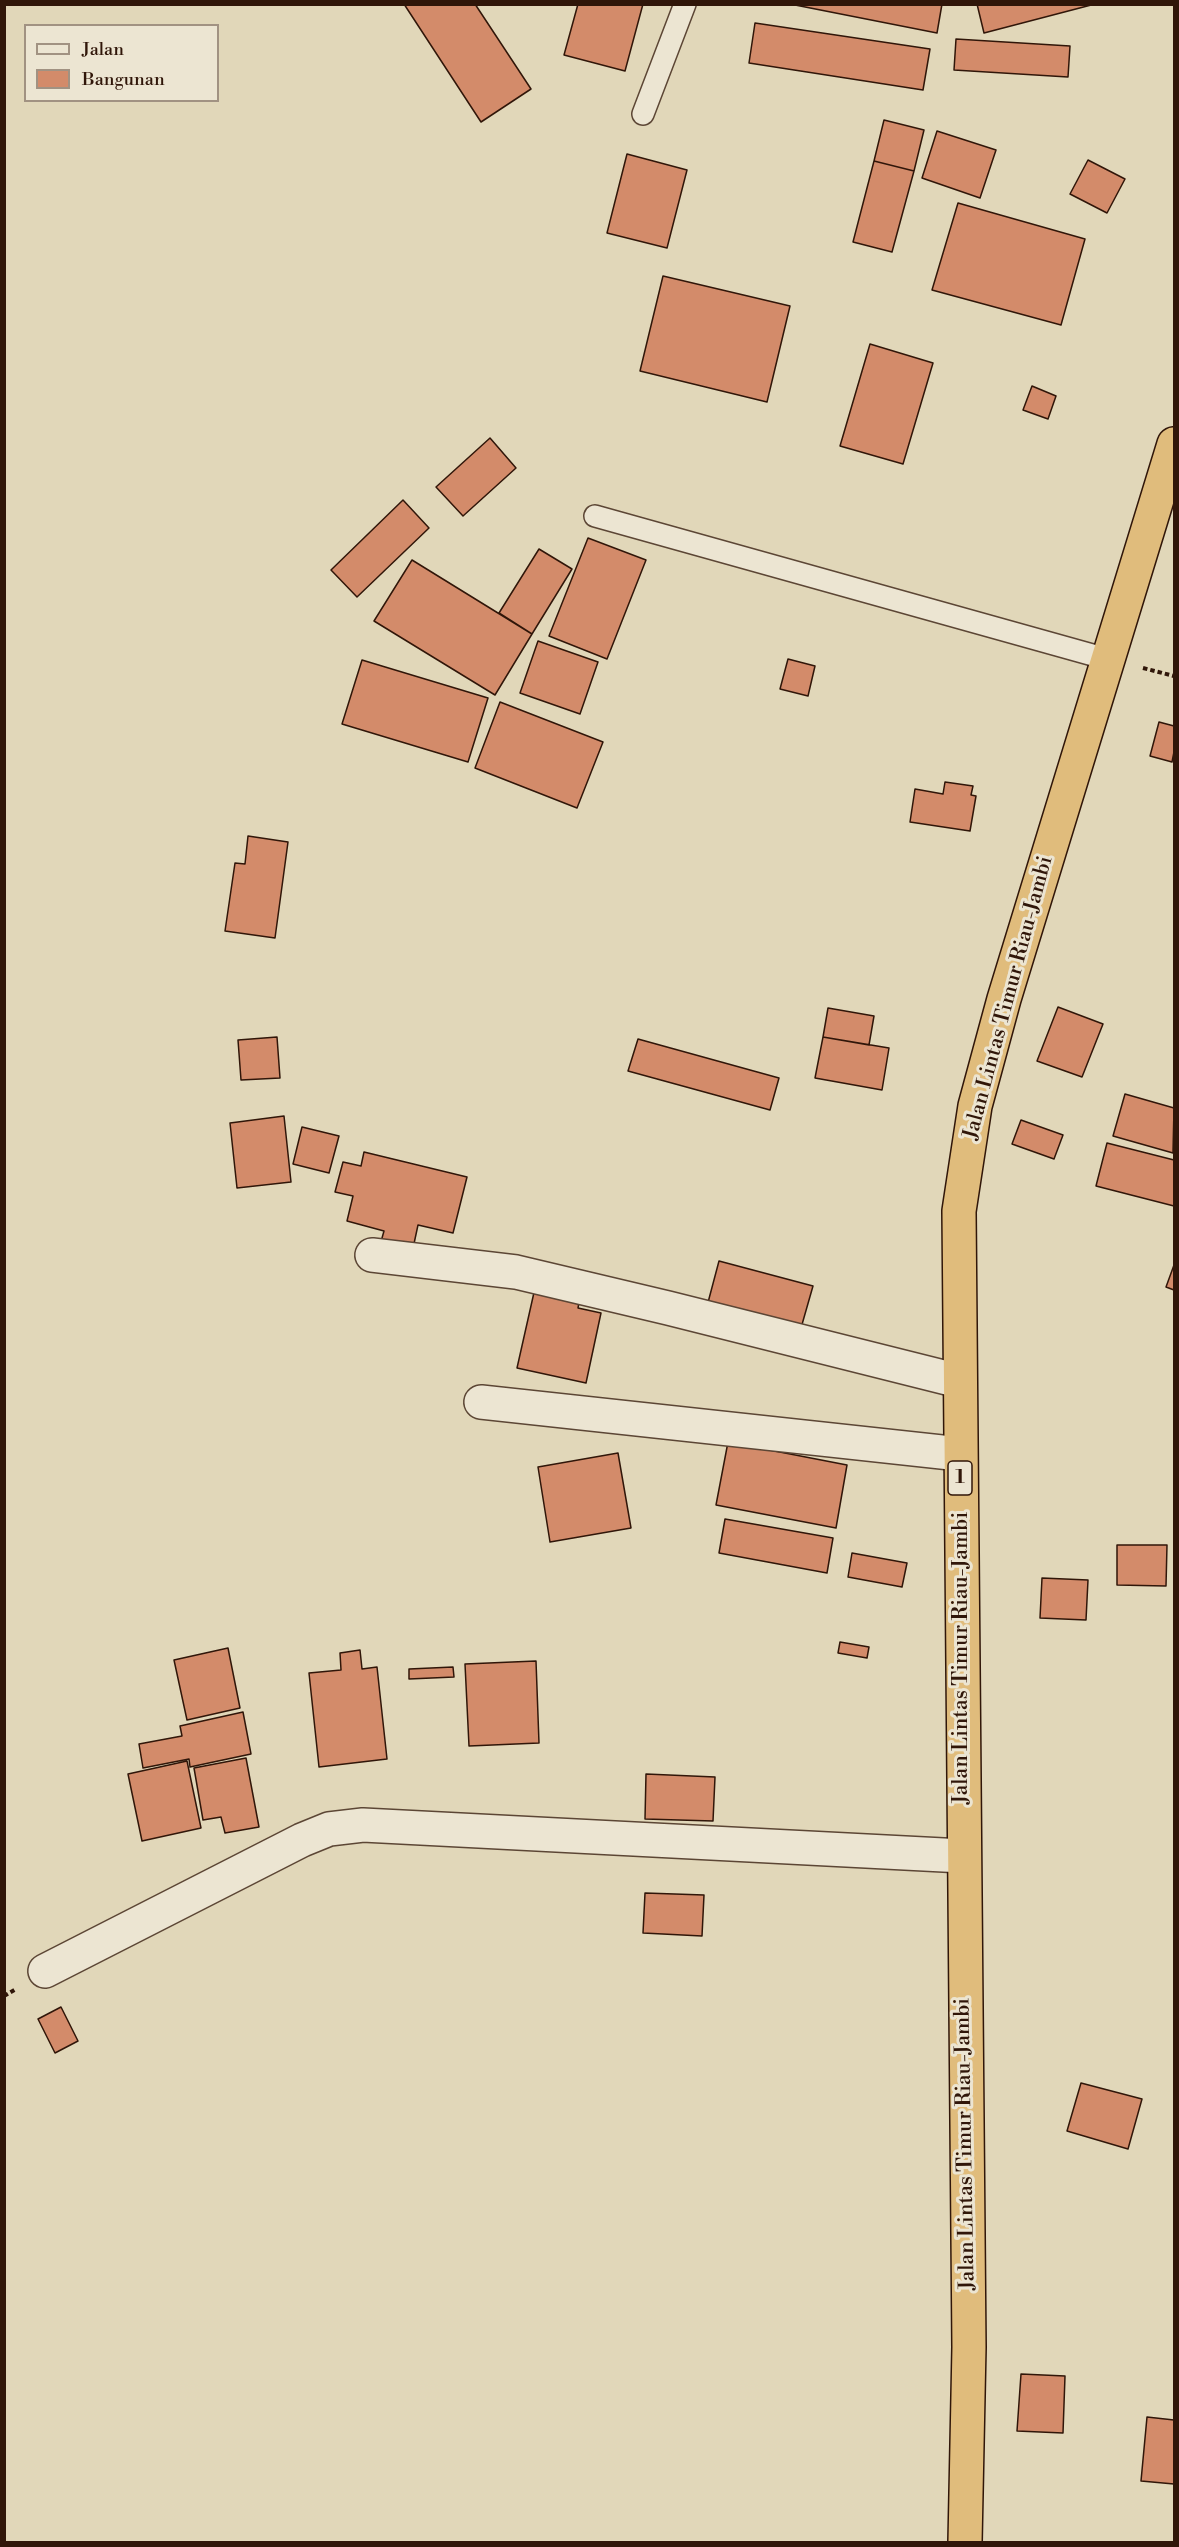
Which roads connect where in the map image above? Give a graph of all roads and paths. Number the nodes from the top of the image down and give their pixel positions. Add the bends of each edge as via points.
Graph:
1 (685, 4) edge
2 (644, 114) dead end
3 (1174, 444) edge
4 (595, 516) dead end
5 (1107, 659) junction
6 (372, 1255) dead end
7 (959, 1381) junction
8 (482, 1402) dead end
9 (960, 1454) junction
10 (963, 1856) junction
11 (45, 1971) dead end
12 (965, 2542) edge

1 - 2 lane
3 - 5 highway, Jalan Lintas Timur Riau-Jambi / 1
4 - 5 lane
5 - 7 highway, Jalan Lintas Timur Riau-Jambi / 1 via 975,1106 959,1211
6 - 7 street via 516,1272
7 - 9 highway, Jalan Lintas Timur Riau-Jambi / 1
8 - 9 street
9 - 10 highway, Jalan Lintas Timur Riau-Jambi / 1
10 - 11 street via 363,1826 329,1829
10 - 12 highway, Jalan Lintas Timur Riau-Jambi / 1 via 969,2347

